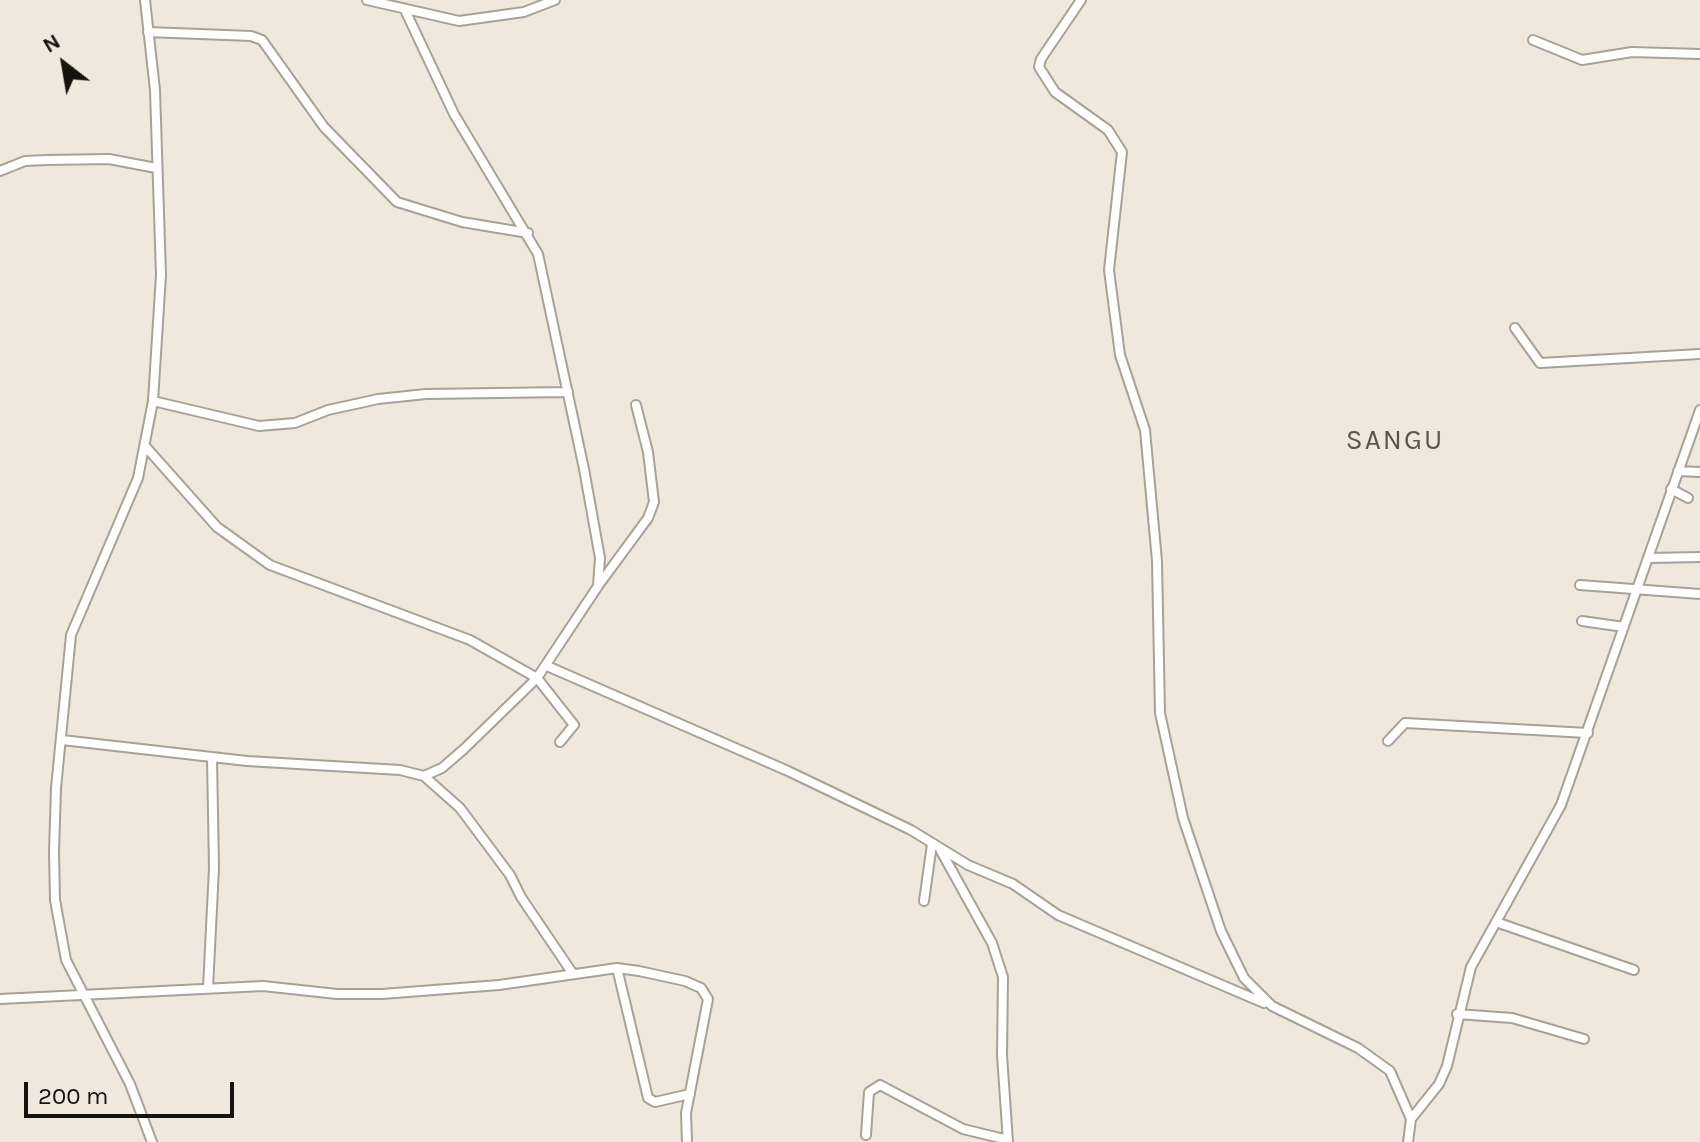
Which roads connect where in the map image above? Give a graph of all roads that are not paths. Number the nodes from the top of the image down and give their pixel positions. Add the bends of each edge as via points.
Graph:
1 (145, 0) edge
2 (367, 0) edge
3 (555, 0) edge
4 (1081, 0) edge
5 (405, 10) junction
6 (148, 32) junction
7 (1533, 40) dead end
8 (1700, 54) edge
9 (156, 168) junction
10 (0, 171) edge
11 (529, 233) junction
12 (1515, 328) dead end
13 (1700, 354) edge
14 (568, 392) junction
15 (153, 401) junction
16 (636, 405) dead end
17 (1700, 410) edge
18 (145, 446) junction
19 (1678, 471) junction
20 (1700, 472) edge
21 (1671, 489) junction
22 (1688, 498) dead end
23 (1700, 557) edge
24 (1648, 558) junction
25 (1580, 585) dead end
26 (598, 586) junction
27 (1638, 588) junction
28 (1700, 594) edge
29 (1582, 621) dead end
30 (1624, 627) junction
31 (547, 666) junction
32 (537, 678) junction
33 (1588, 733) junction
34 (62, 740) junction
35 (1388, 741) dead end
36 (560, 742) dead end
37 (212, 758) junction
38 (424, 776) junction
39 (932, 844) junction
40 (940, 850) junction
41 (924, 901) dead end
42 (1496, 922) junction
43 (617, 968) junction
44 (1634, 970) dead end
45 (573, 974) junction
46 (208, 988) junction
47 (82, 992) junction
48 (0, 999) edge
49 (1272, 1006) junction
50 (1457, 1014) junction
51 (1584, 1039) dead end
52 (690, 1094) junction
53 (1411, 1119) junction
54 (866, 1135) dead end
55 (1008, 1141) edge
56 (152, 1142) edge
57 (687, 1142) edge
58 (1408, 1142) edge

1 - 6 street
2 - 5 street
3 - 5 street via 524,12 459,21
4 - 49 street via 1039,67 1055,92 1115,137 1122,152 1109,270 1120,355 1145,430 1157,548 1160,713 1171,773 1230,955 1254,991
5 - 11 street via 488,175
6 - 9 street
6 - 11 street via 262,40 324,127 397,202 462,222
7 - 8 street via 1582,60 1632,52
9 - 10 street via 109,159 47,160 25,161
9 - 15 street via 161,292
11 - 14 street
12 - 13 street via 1540,363
14 - 15 street via 378,399 295,423 259,426
14 - 26 street via 600,558
15 - 18 street
16 - 26 street via 654,502
17 - 19 street
18 - 32 street via 217,527 270,565 470,640
18 - 34 street via 138,478 71,635
19 - 20 street
19 - 21 street
21 - 22 street
21 - 24 street
23 - 24 street
24 - 27 street
25 - 27 street
26 - 31 street
27 - 28 street
27 - 30 street
29 - 30 street
30 - 33 street
31 - 32 street
31 - 39 street via 788,771
32 - 36 street via 574,725
32 - 38 street via 464,749
33 - 35 street via 1405,723
33 - 42 street via 1545,839
34 - 37 street
34 - 47 street via 55,900 66,960
37 - 38 street
37 - 46 street
38 - 45 street via 460,808
39 - 40 street
39 - 41 street
40 - 49 street via 1013,884 1058,915
40 - 55 street via 992,943 1003,977
42 - 44 street
42 - 50 street via 1471,967
43 - 45 street
43 - 52 street via 648,1098 655,1102
43 - 52 street via 685,981 706,993 708,1012
45 - 46 street via 382,994
46 - 47 street
47 - 48 street
47 - 56 street via 130,1084
49 - 53 street via 1327,1031 1390,1071
50 - 51 street via 1512,1018
50 - 53 street via 1447,1066
52 - 57 street
53 - 58 street
54 - 55 street via 869,1092 880,1085 963,1129

